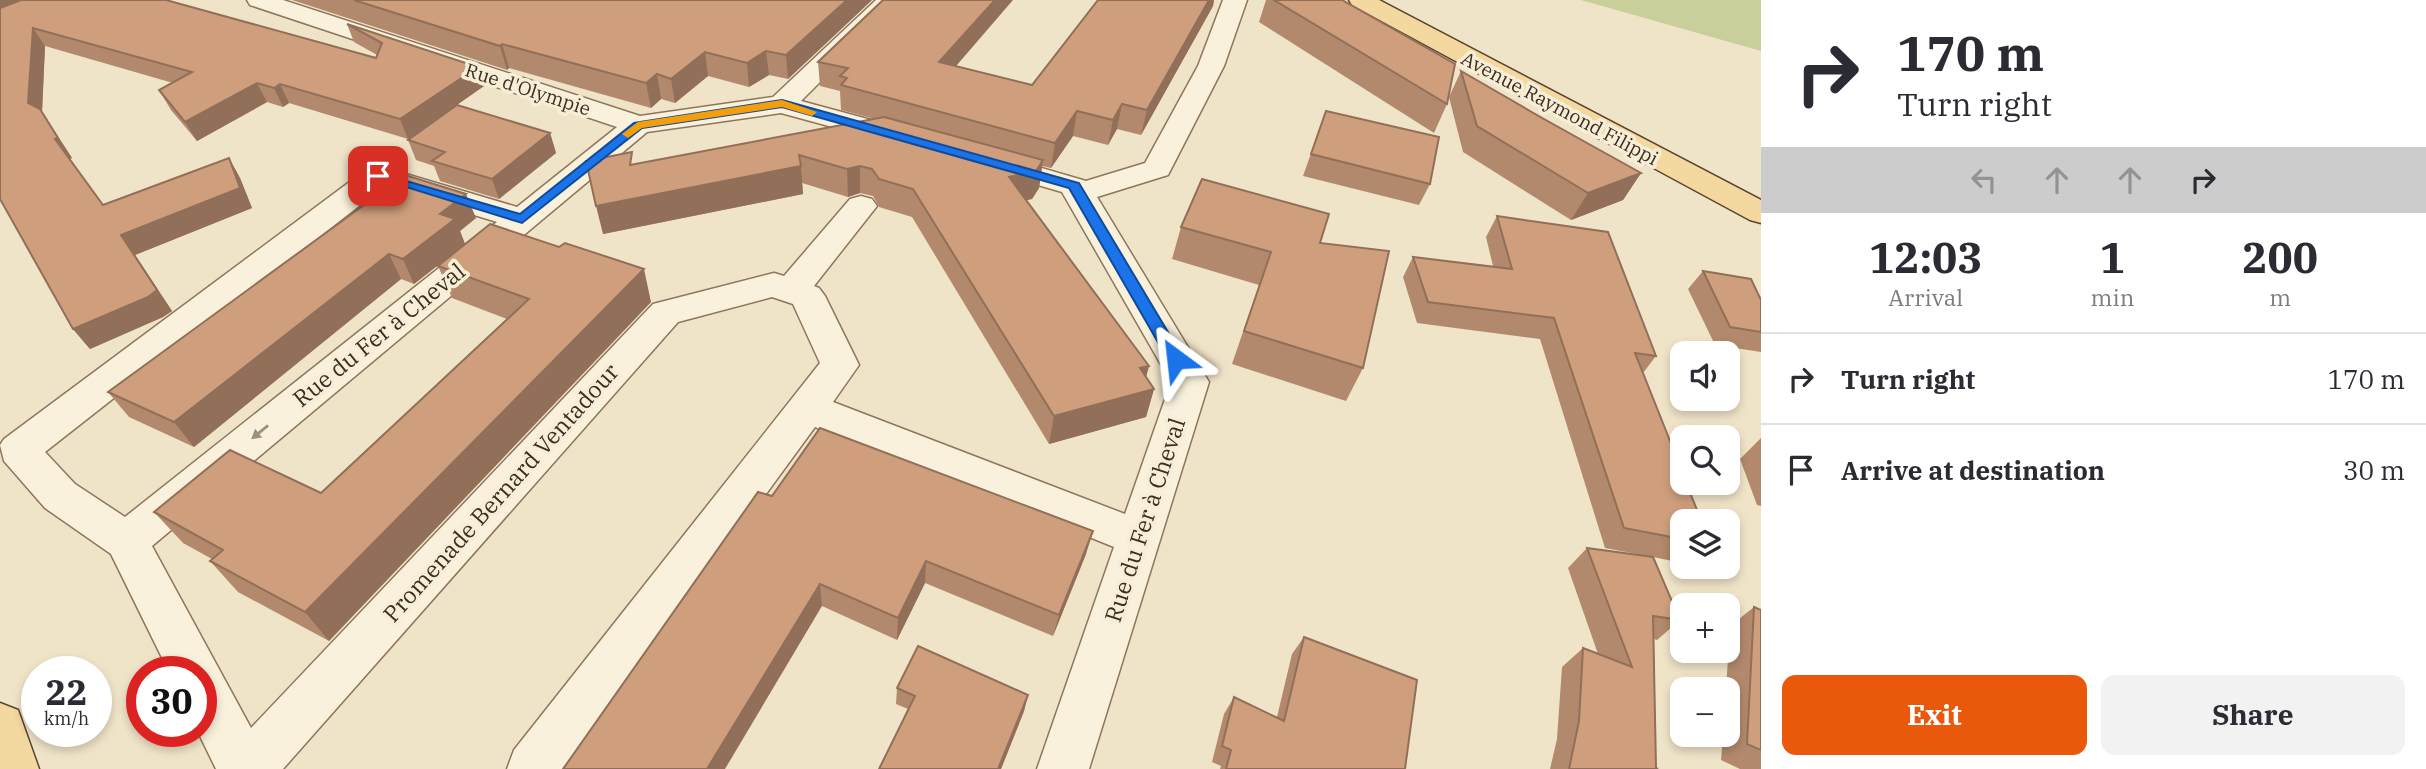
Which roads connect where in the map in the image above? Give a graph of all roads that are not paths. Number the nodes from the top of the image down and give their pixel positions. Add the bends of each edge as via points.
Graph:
1 (259, 0) edge
2 (890, 0) edge
3 (1235, 0) edge
4 (1361, 0) edge
5 (294, 4) edge
6 (782, 104) junction
7 (638, 125) junction
8 (1079, 193) junction
9 (862, 206) dead end
10 (1761, 213) edge
11 (522, 219) junction
12 (791, 291) junction
13 (807, 408) junction
14 (9, 452) edge
15 (1139, 538) junction
16 (127, 541) junction
17 (186, 656) edge
18 (217, 716) edge
19 (0, 728) edge
20 (13, 769) edge
21 (246, 769) edge
22 (534, 769) edge
23 (1063, 769) edge

1 - 5 street, Rue d'Olympie
2 - 6 street
3 - 8 street via 1211,66 1157,169
4 - 10 main road, Avenue Raymond Filippi
5 - 7 street, Rue d'Olympie
6 - 7 street
6 - 8 street via 1074,186
7 - 11 street, Rue du Fer à Cheval
8 - 15 street, Rue du Fer à Cheval via 1190,382
9 - 12 street
11 - 14 street via 378,176
11 -> 16 street, Rue du Fer à Cheval
12 - 13 street via 807,296 840,365
12 - 21 street, Promenade Bernard Ventadour via 774,285 666,313
13 - 15 street
13 - 22 street
14 - 16 street via 60,496
15 - 23 street, Rue du Fer à Cheval
16 - 17 street
18 - 21 street
19 - 20 main road

